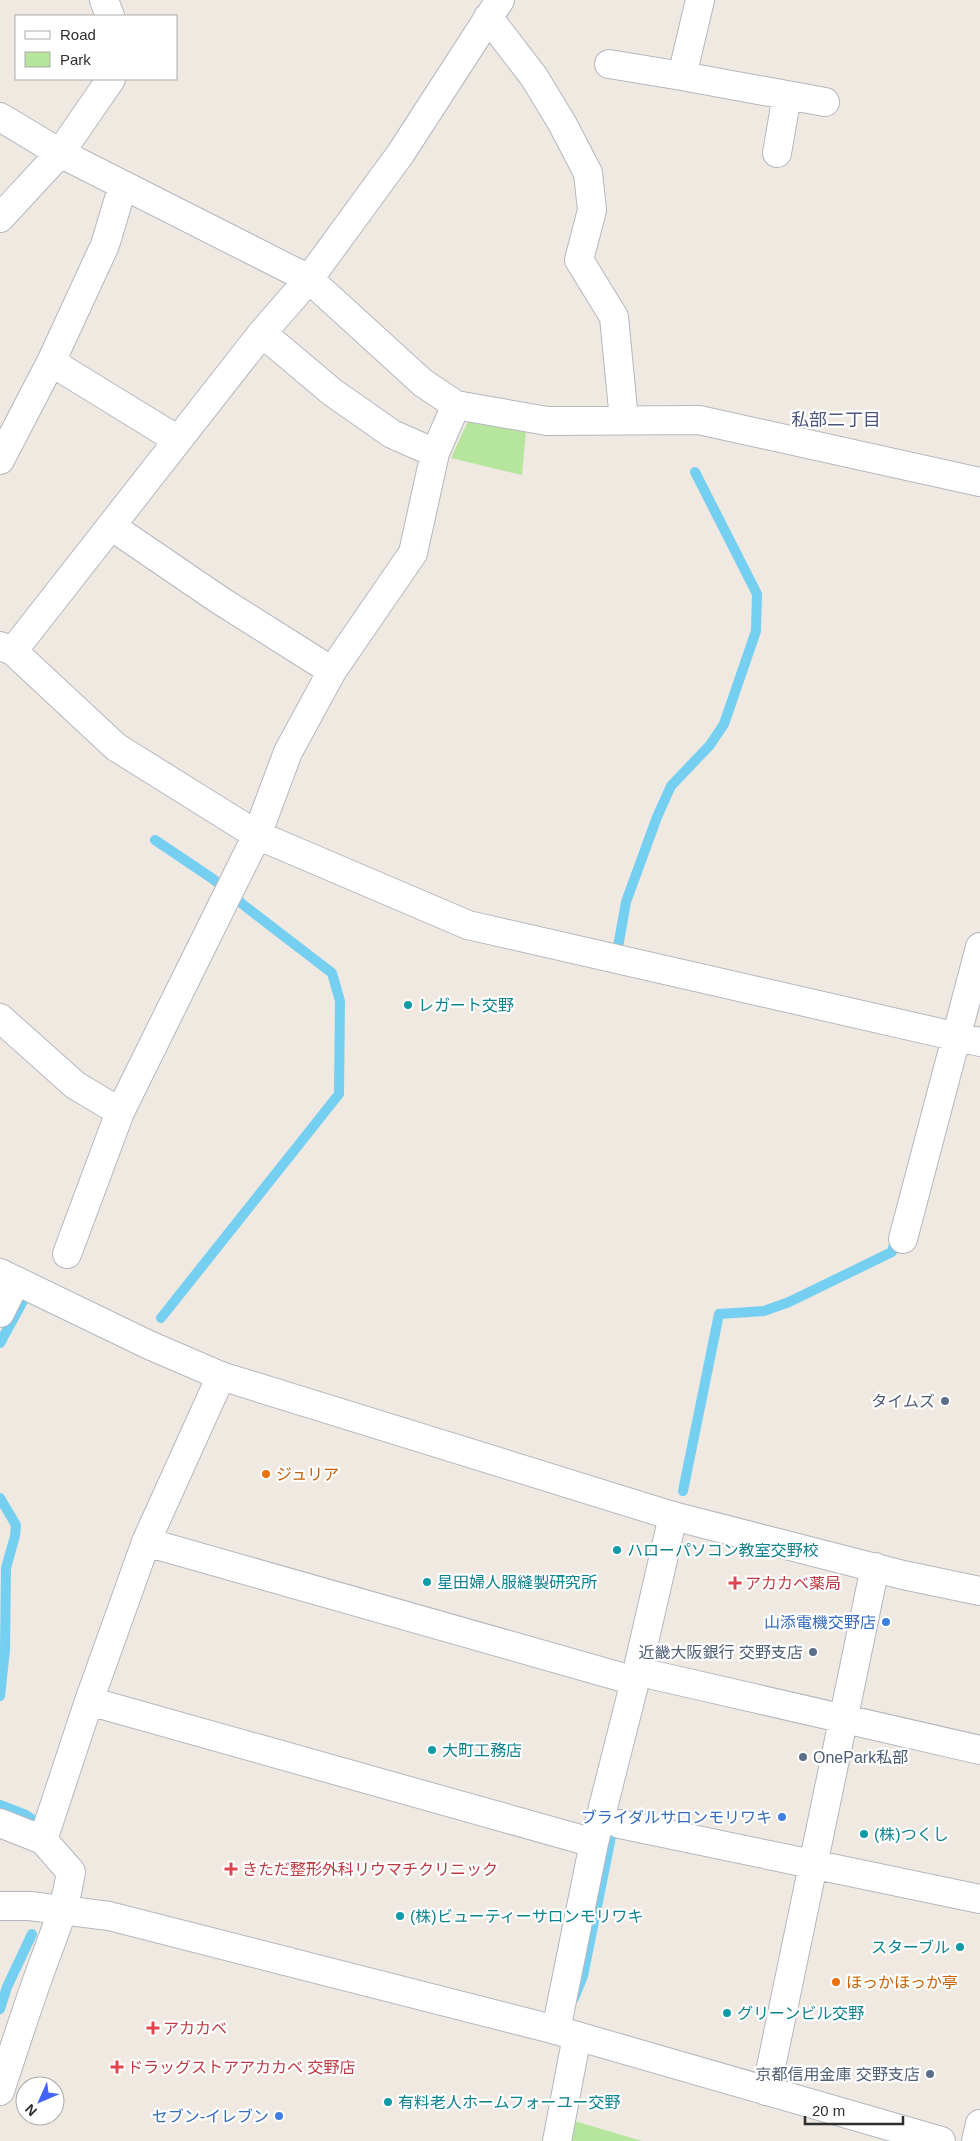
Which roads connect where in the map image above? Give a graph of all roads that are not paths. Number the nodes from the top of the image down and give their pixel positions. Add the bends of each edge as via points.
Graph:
1 (104, 0) edge
2 (700, 0) edge
3 (494, 9) edge
4 (110, 15) edge
5 (609, 64) dead end
6 (682, 76) junction
7 (110, 80) edge
8 (787, 94) junction
9 (825, 102) dead end
10 (0, 117) edge
11 (60, 153) junction
12 (778, 153) dead end
13 (123, 186) junction
14 (0, 218) edge
15 (308, 279) junction
16 (262, 333) junction
17 (51, 362) junction
18 (456, 404) junction
19 (624, 420) junction
20 (178, 440) junction
21 (435, 453) junction
22 (0, 460) edge
23 (980, 482) edge
24 (112, 526) junction
25 (6, 648) edge
26 (332, 671) junction
27 (257, 835) junction
28 (980, 947) edge
29 (0, 1018) edge
30 (968, 1039) edge
31 (120, 1112) junction
32 (903, 1238) dead end
33 (67, 1254) dead end
34 (8, 1277) edge
35 (0, 1313) edge
36 (221, 1376) junction
37 (673, 1516) junction
38 (146, 1542) junction
39 (875, 1567) junction
40 (980, 1592) edge
41 (644, 1678) junction
42 (89, 1701) junction
43 (844, 1719) junction
44 (980, 1750) edge
45 (0, 1823) edge
46 (620, 1824) dead end
47 (43, 1840) junction
48 (594, 1843) junction
49 (813, 1865) junction
50 (980, 1899) edge
51 (0, 1906) edge
52 (64, 1910) junction
53 (566, 2033) junction
54 (0, 2091) edge
55 (766, 2091) junction
56 (980, 2124) edge
57 (557, 2141) edge
58 (941, 2141) edge
59 (976, 2141) edge

1 - 4 street
2 - 6 street
3 - 15 street via 401,153
3 - 19 street via 588,173 592,210 579,260 614,317
5 - 6 street
6 - 8 street
7 - 11 street
8 - 9 street
8 - 12 street
10 - 11 street
11 - 13 street
11 - 14 street
13 - 15 street
13 - 17 street via 105,246
15 - 16 street
15 - 18 street via 423,384
16 - 20 street
16 - 21 street via 332,392 392,434
17 - 20 street
17 - 22 street
18 - 19 street via 547,421
18 - 21 street
19 - 23 street via 699,420
20 - 24 street
21 - 26 street via 413,553
24 - 25 street
24 - 26 street via 220,601
25 - 27 street via 116,747
26 - 27 street via 288,752
27 - 30 street via 468,924
27 - 31 street
28 - 30 street
29 - 31 street via 75,1085
30 - 32 street
31 - 33 street
34 - 35 street
34 - 36 street
36 - 37 street
36 - 38 street
37 - 39 street
37 - 41 street
38 - 41 street
38 - 42 street
39 - 40 street
39 - 43 street
41 - 43 street
41 - 48 street
42 - 47 street
42 - 48 street
43 - 44 street
43 - 49 street
45 - 47 street
46 - 49 street
47 - 52 street via 71,1872
48 - 53 street
49 - 50 street
49 - 55 street
51 - 52 street
52 - 53 street via 109,1916
52 - 54 street
53 - 55 street
53 - 57 street
55 - 58 street
56 - 59 street

